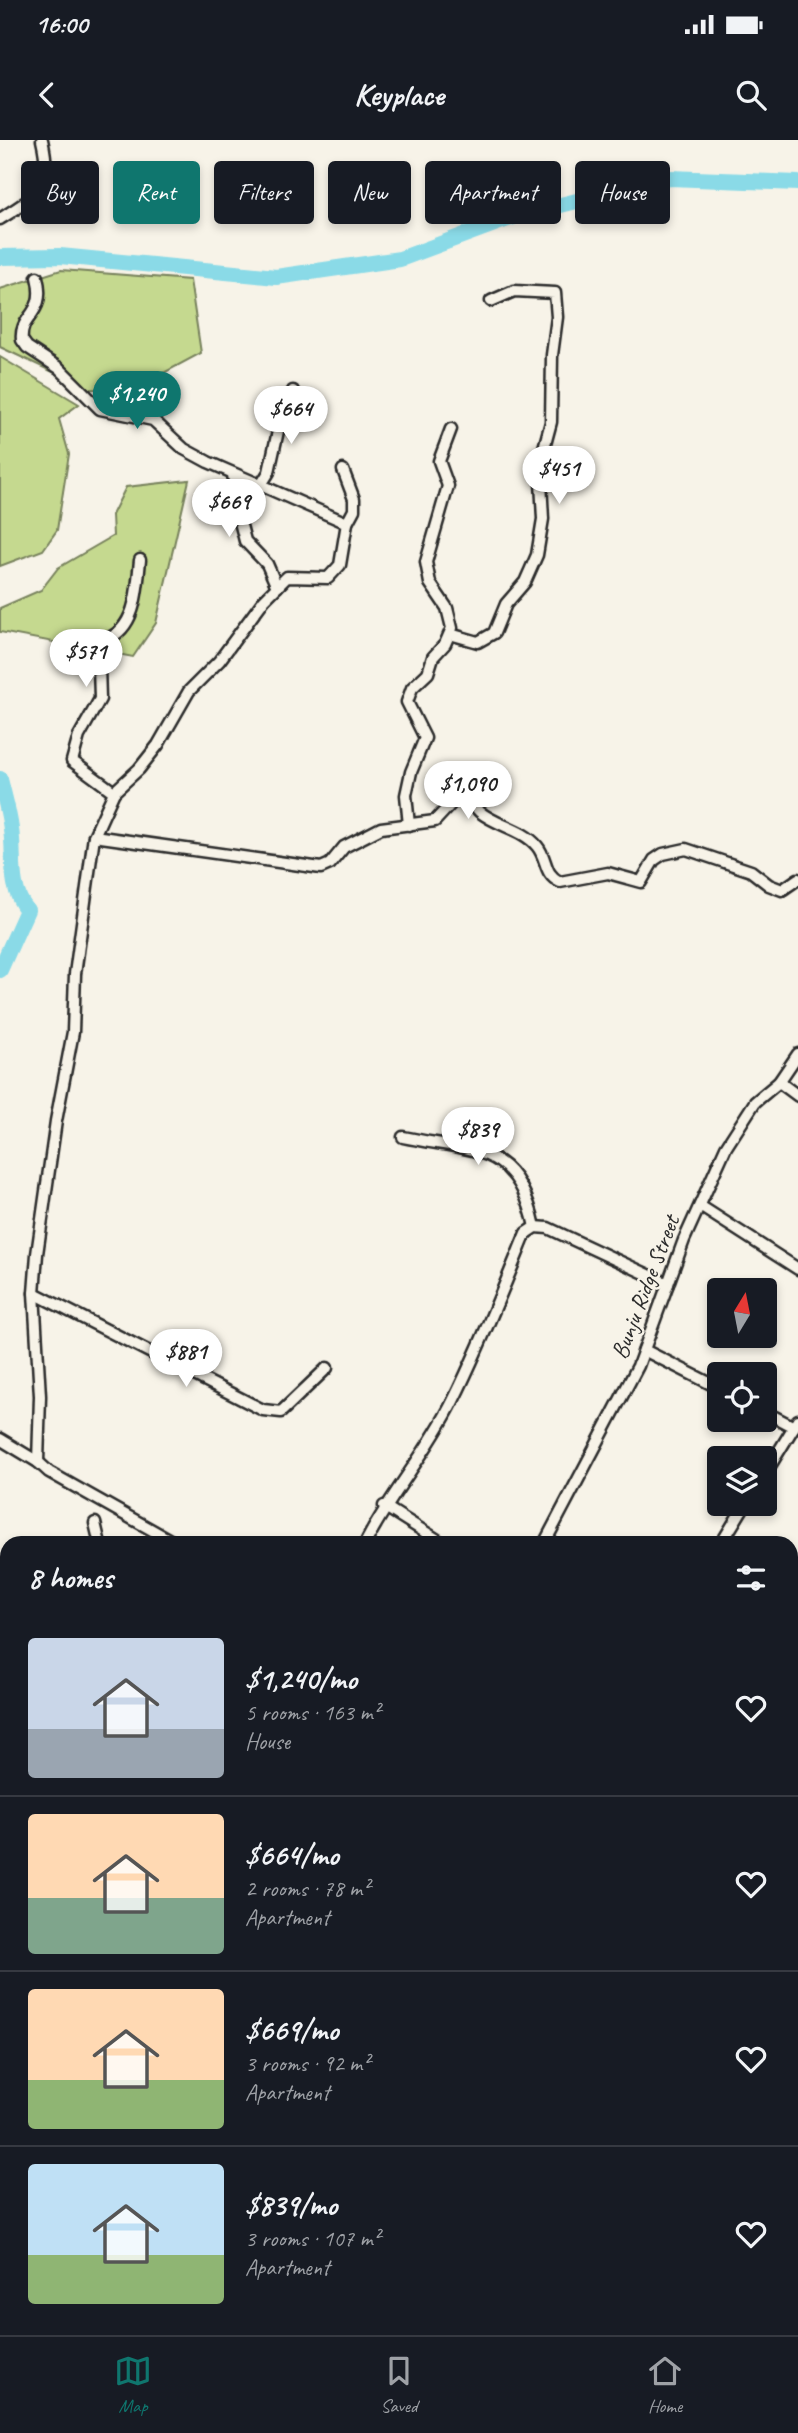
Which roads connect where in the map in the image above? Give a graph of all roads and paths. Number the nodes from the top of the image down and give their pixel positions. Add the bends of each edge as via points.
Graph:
1 (42, 140) edge
2 (0, 219) edge
3 (37, 277) dead end
4 (491, 301) dead end
5 (293, 391) dead end
6 (451, 429) dead end
7 (343, 470) dead end
8 (233, 474) junction
9 (261, 485) junction
10 (347, 523) junction
11 (140, 560) dead end
12 (277, 587) junction
13 (450, 634) junction
14 (114, 792) junction
15 (409, 825) junction
16 (94, 836) junction
17 (798, 879) edge
18 (798, 1054) edge
19 (779, 1082) junction
20 (798, 1096) edge
21 (403, 1137) dead end
22 (700, 1206) junction
23 (536, 1227) junction
24 (798, 1269) edge
25 (668, 1284) junction
26 (34, 1293) junction
27 (644, 1350) junction
28 (327, 1367) dead end
29 (707, 1382) edge
30 (777, 1417) edge
31 (796, 1424) edge
32 (0, 1439) edge
33 (777, 1455) edge
34 (38, 1462) junction
35 (384, 1506) junction
36 (738, 1516) edge
37 (95, 1523) dead end
38 (98, 1536) edge
39 (163, 1536) edge
40 (369, 1536) edge
41 (431, 1536) edge
42 (548, 1536) edge
43 (726, 1536) edge

1 - 2 street via 46,180 27,202
3 - 8 street via 42,294 21,334 27,348 60,368 100,409 153,421 184,449
4 - 13 street via 514,291 555,293 551,422 540,463 543,519 537,555 494,633 478,642
5 - 9 street
6 - 13 street via 439,461 448,486 426,562 430,583 447,608
7 - 10 street via 354,499
8 - 9 street
8 - 12 street via 245,541 267,564
9 - 10 street
10 - 12 street via 340,565 334,573 319,579 287,577
11 - 14 street via 133,608 121,631 107,639 99,666 100,699 79,736 72,761
12 - 14 street via 184,697 158,746
13 - 15 street via 407,702 425,738 406,795
14 - 16 street
15 - 16 street via 381,828 344,847 330,864 321,867
15 - 17 street via 435,821 460,794 480,812 529,839 539,848 549,874 560,882 608,873 641,882 654,860 686,849 751,871 782,890
16 - 26 street via 75,974 73,1032 52,1144
18 - 19 street, Bunju Ridge Street
19 - 20 street
19 - 22 street, Bunju Ridge Street via 755,1102 726,1147
21 - 23 street via 474,1149 504,1165 529,1196
22 - 24 street
22 - 25 street, Bunju Ridge Street
23 - 25 street via 548,1228
23 - 35 street via 526,1233 452,1402
25 - 27 street, Bunju Ridge Street
26 - 28 street via 263,1410 275,1413 288,1408
26 - 34 street via 40,1396
27 - 29 street
27 - 42 street, Bunju Ridge Street
30 - 31 street
31 - 33 street
32 - 34 street
34 - 39 street
35 - 40 street
35 - 41 street
36 - 43 street
37 - 38 street

